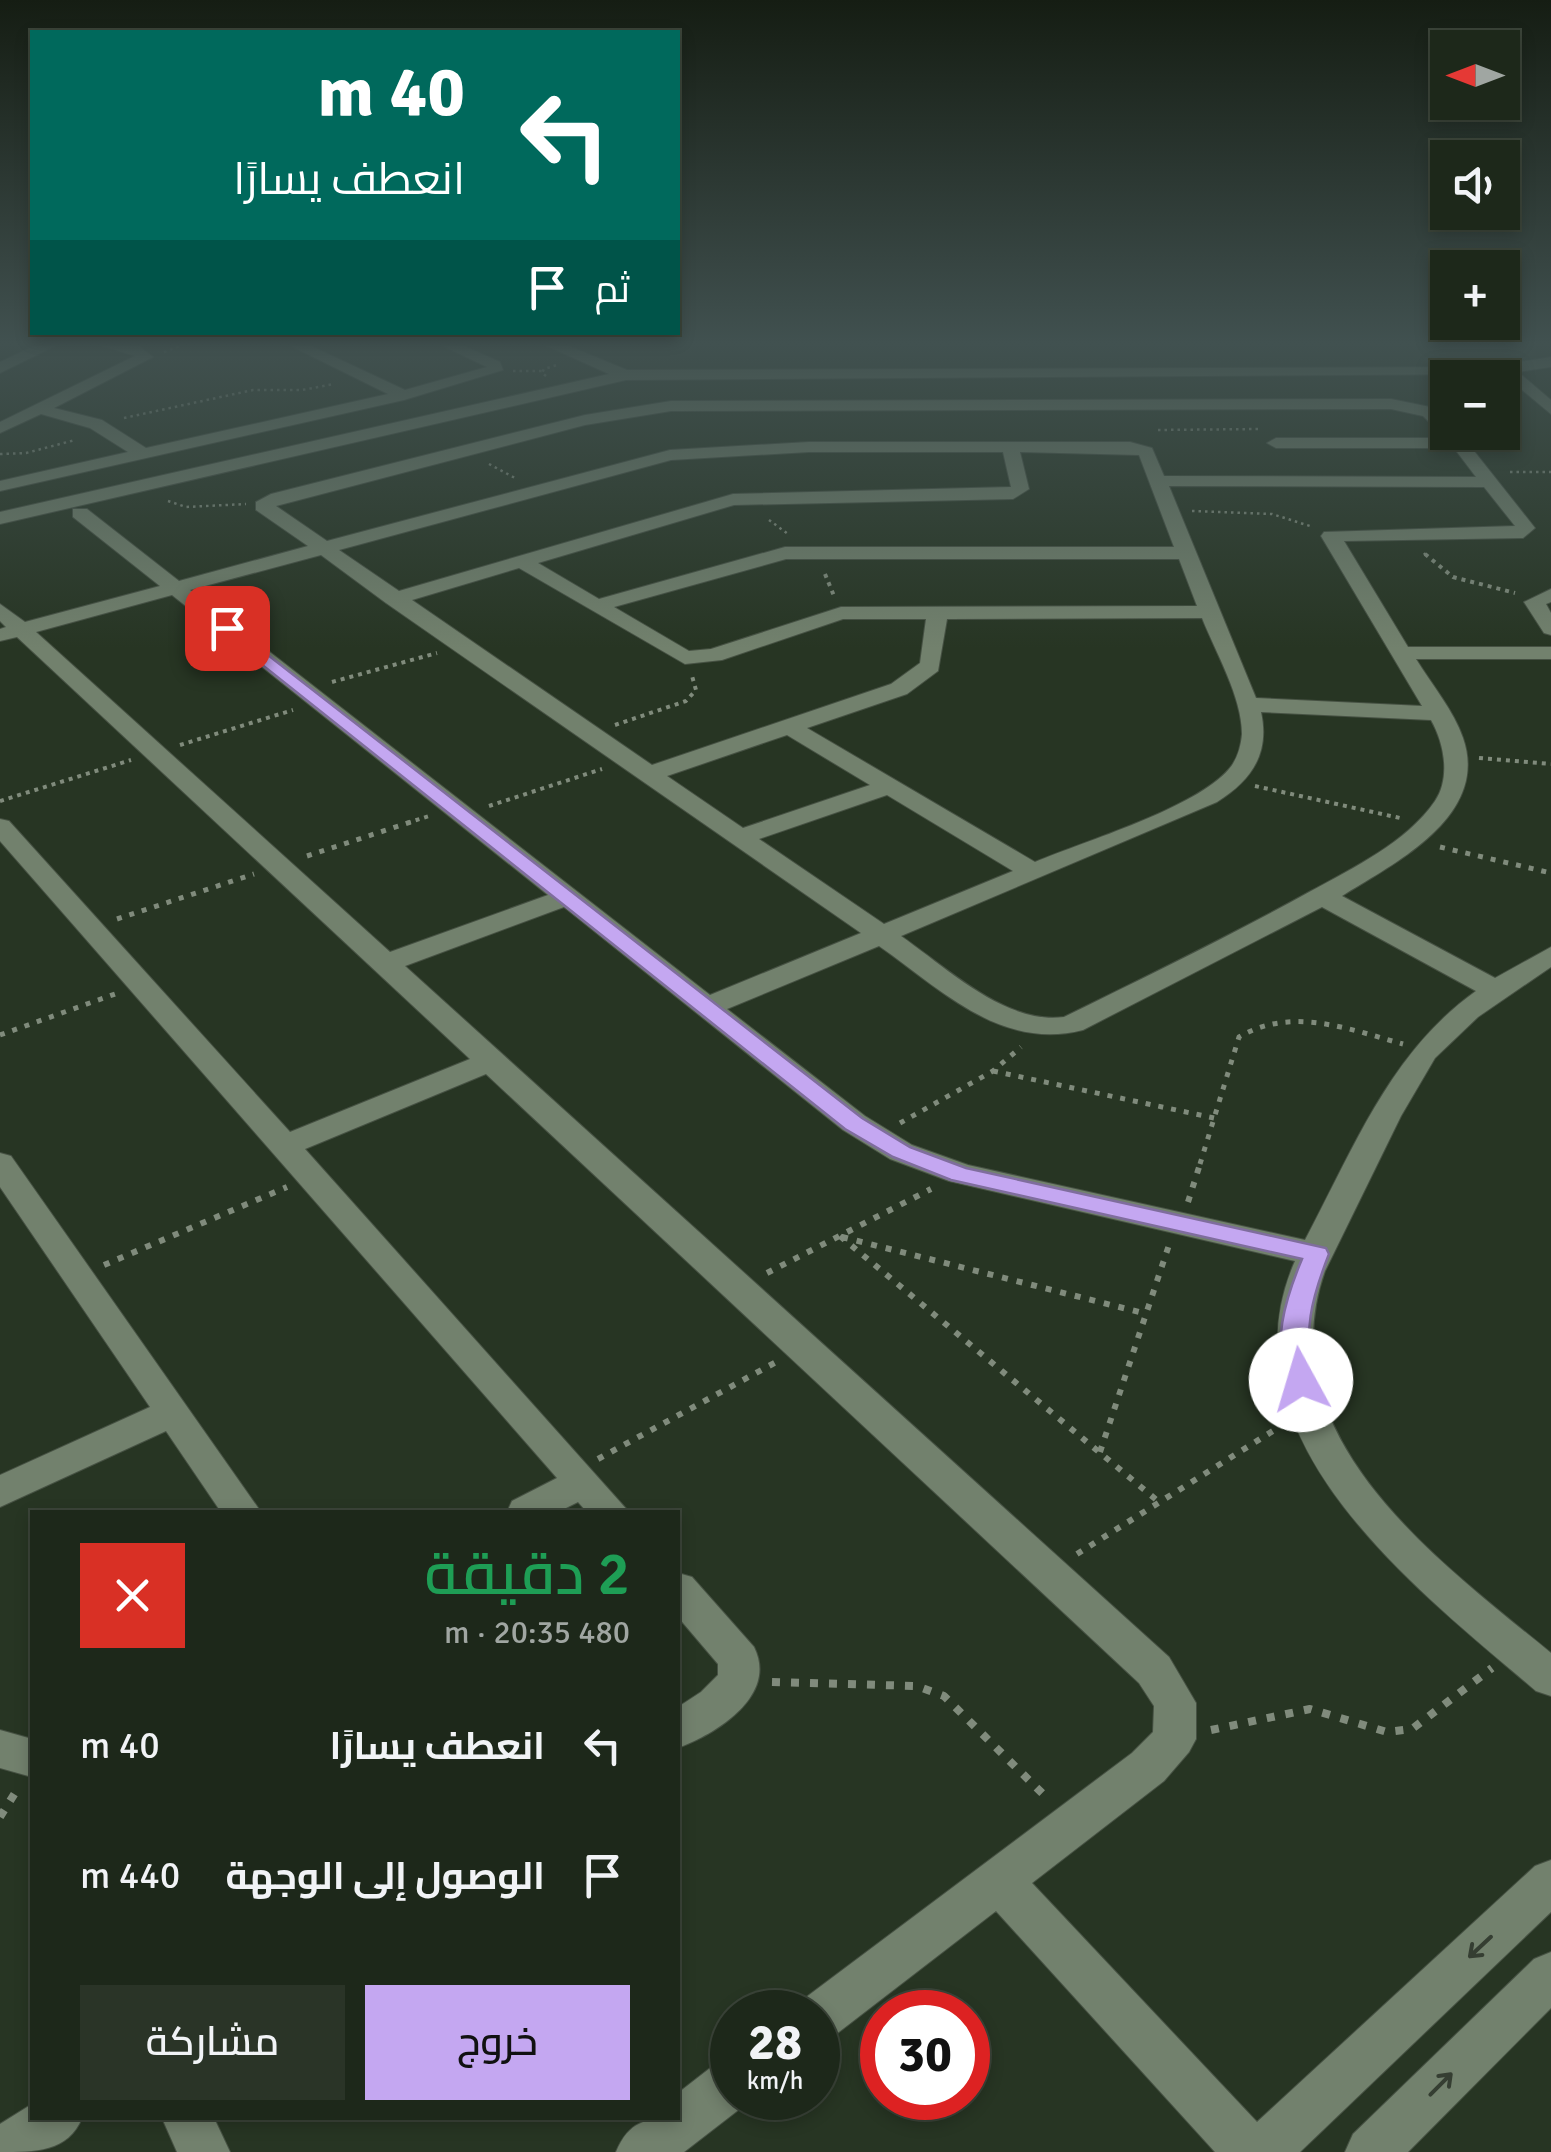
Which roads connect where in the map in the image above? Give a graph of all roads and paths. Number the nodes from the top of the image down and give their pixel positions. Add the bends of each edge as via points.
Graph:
1 (46, 446) edge
2 (131, 446) edge
3 (176, 446) edge
4 (324, 446) edge
5 (353, 446) edge
6 (484, 446) edge
7 (709, 446) edge
8 (1010, 446) edge
9 (1029, 446) edge
10 (1279, 446) edge
11 (1464, 450) edge
12 (465, 451) junction
13 (0, 454) edge
14 (143, 454) junction
15 (1551, 472) edge
16 (1486, 477) junction
17 (1157, 481) junction
18 (1298, 482) junction
19 (0, 486) edge
20 (536, 490) junction
21 (157, 494) junction
22 (745, 498) junction
23 (266, 503) junction
24 (1169, 511) junction
25 (80, 512) junction
26 (0, 518) edge
27 (0, 530) edge
28 (1410, 534) junction
29 (1331, 536) junction
30 (320, 548) junction
31 (813, 553) junction
32 (1185, 553) junction
33 (521, 561) junction
34 (175, 587) junction
35 (1547, 596) edge
36 (393, 599) junction
37 (596, 606) junction
38 (938, 610) junction
39 (1207, 612) junction
40 (842, 613) junction
41 (7, 625) edge
42 (1551, 629) edge
43 (462, 646) junction
44 (1401, 653) junction
45 (1551, 653) edge
46 (685, 658) junction
47 (305, 690) junction
48 (1246, 704) junction
49 (1440, 714) junction
50 (788, 726) junction
51 (589, 734) junction
52 (1457, 756) junction
53 (628, 760) junction
54 (1551, 764) edge
55 (649, 774) junction
56 (1232, 782) junction
57 (889, 786) junction
58 (463, 814) junction
59 (3, 833) edge
60 (1421, 833) junction
61 (740, 837) junction
62 (1034, 872) junction
63 (1551, 873) edge
64 (1321, 896) junction
65 (567, 897) junction
66 (883, 935) junction
67 (1551, 955) edge
68 (384, 964) junction
69 (141, 985) junction
70 (1498, 991) junction
71 (707, 1008) junction
72 (1040, 1029) junction
73 (0, 1035) edge
74 (1427, 1049) junction
75 (491, 1062) junction
76 (994, 1071) junction
77 (1214, 1118) junction
78 (875, 1136) junction
79 (284, 1146) junction
80 (0, 1163) edge
81 (960, 1174) junction
82 (311, 1176) junction
83 (1179, 1223) junction
84 (840, 1236) junction
85 (1316, 1254) junction
86 (78, 1276) junction
87 (738, 1288) junction
88 (1147, 1314) junction
89 (802, 1348) junction
90 (1307, 1409) junction
91 (172, 1412) junction
92 (1100, 1453) junction
93 (578, 1477) junction
94 (0, 1492) edge
95 (1159, 1502) junction
96 (241, 1510) edge
97 (529, 1510) edge
98 (608, 1510) edge
99 (1048, 1574) junction
100 (680, 1591) edge
101 (1516, 1649) junction
102 (1551, 1678) edge
103 (739, 1681) junction
104 (680, 1729) edge
105 (1174, 1739) junction
106 (19, 1762) edge
107 (0, 1816) edge
108 (1072, 1824) junction
109 (998, 1880) junction
110 (1551, 1881) edge
111 (1551, 1976) edge
112 (840, 2001) edge
113 (710, 2100) edge
114 (55, 2120) edge
115 (189, 2120) edge
116 (2, 2152) edge
117 (204, 2152) edge
118 (642, 2152) edge
119 (1250, 2152) edge
120 (1263, 2152) edge
121 (1371, 2152) edge

1 - 13 path
2 - 14 street
3 - 14 street
4 - 26 street
5 - 21 street
6 - 12 street
7 - 20 street
8 - 22 street via 1020,489 1013,494
9 - 17 street via 1141,449
10 - 18 street
11 - 16 street
12 - 20 path
12 - 23 street
14 - 19 street
15 - 16 path
16 - 18 street
16 - 28 street via 1523,532
17 - 18 street
17 - 24 street
20 - 30 street
21 - 23 path via 186,507
21 - 25 street
22 - 31 path
22 - 33 street
23 - 30 street via 266,512
24 - 29 path via 1272,514
24 - 32 street
25 - 27 street
25 - 34 street
28 - 29 street
28 - 35 path via 1438,572 1486,588
29 - 44 street
30 - 34 street
30 - 36 street
31 - 32 street
31 - 37 street via 772,555
31 - 40 path
32 - 39 street
33 - 36 street
33 - 37 street
34 - 41 street
34 - 47 street
35 - 42 street via 1534,602
36 - 43 street
37 - 46 street
38 - 39 street
38 - 40 street
38 - 50 street via 935,654 920,677
39 - 48 street
40 - 46 street via 714,655
41 - 68 street
43 - 47 path
43 - 51 street
44 - 45 street
44 - 49 street
46 - 51 path via 692,696
47 - 58 street
48 - 49 street
48 - 56 street via 1256,737
49 - 52 street
50 - 55 street
50 - 57 street
51 - 53 street
52 - 54 path
52 - 60 street via 1451,791
53 - 55 street
53 - 58 path
55 - 61 street
56 - 60 path
56 - 62 street via 1208,799
57 - 61 street
57 - 62 street
58 - 65 street
59 - 69 street
60 - 63 path
60 - 64 street
61 - 66 street
62 - 66 street
64 - 70 street
64 - 72 street via 1073,1024
65 - 68 street
65 - 71 street
66 - 71 street
66 - 72 street via 1001,1018
67 - 70 street
68 - 75 street
69 - 73 path
69 - 79 street
70 - 74 street
71 - 78 street
72 - 76 path
74 - 77 path via 1306,1022 1254,1025 1239,1037
74 - 85 street via 1392,1103
75 - 79 street
75 - 87 street
76 - 77 path
76 - 78 path
77 - 83 path
78 - 81 street
79 - 82 street
80 - 86 street
81 - 83 street
81 - 84 path
82 - 86 path
82 - 93 street
83 - 85 street
83 - 88 path
84 - 87 path
84 - 88 path
84 - 92 path
85 - 90 street via 1298,1300 1294,1352
86 - 91 street
87 - 89 street
88 - 92 path
89 - 93 path
89 - 99 street
90 - 95 path
90 - 101 street via 1336,1468 1383,1529
91 - 94 street
91 - 96 street
92 - 95 path
93 - 97 street
93 - 98 street
95 - 99 path
99 - 105 street via 1154,1670 1175,1703
100 - 103 street via 738,1659
101 - 102 street
101 - 105 path via 1412,1729 1387,1732 1310,1709
103 - 104 street
103 - 108 path via 918,1686 944,1696
105 - 108 street
106 - 107 path
108 - 109 street
109 - 112 street
109 - 119 street
110 -> 120 street
121 -> 111 street
113 - 118 street
114 - 116 street
115 - 117 street

